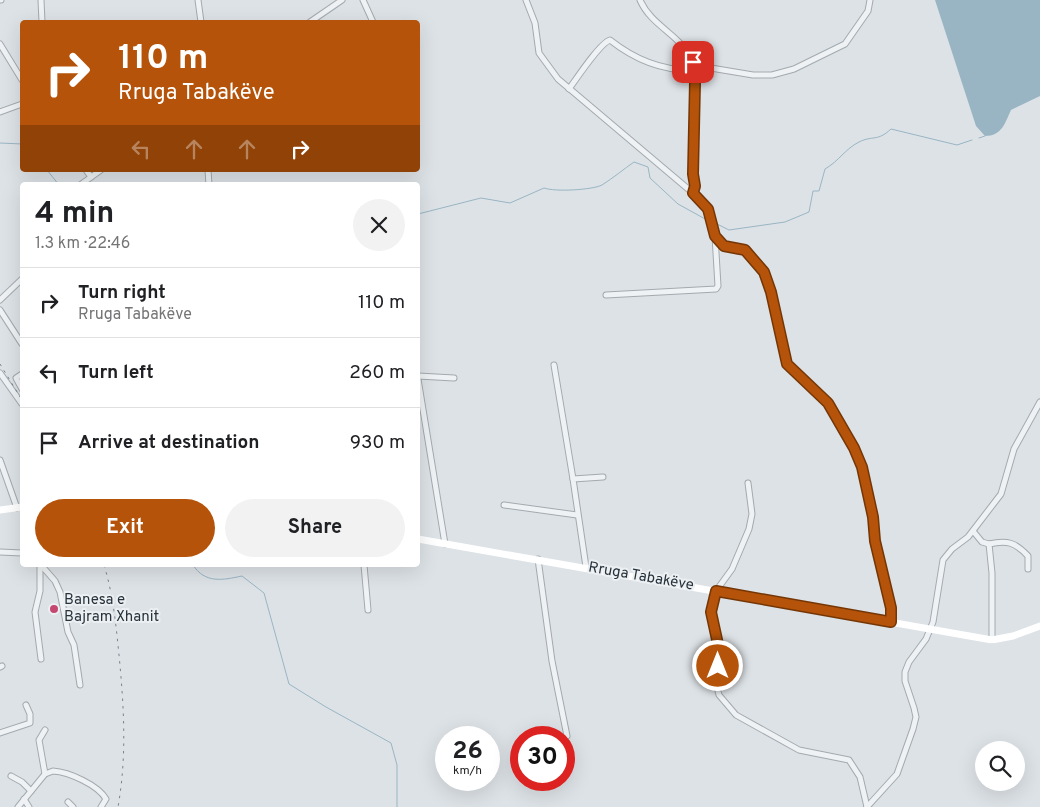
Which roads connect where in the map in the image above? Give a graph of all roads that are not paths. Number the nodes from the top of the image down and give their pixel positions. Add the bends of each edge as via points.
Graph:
1 (41, 0) edge
2 (198, 0) edge
3 (342, 0) edge
4 (363, 0) edge
5 (526, 0) edge
6 (640, 0) edge
7 (870, 0) edge
8 (42, 20) edge
9 (201, 20) edge
10 (313, 20) edge
11 (372, 20) edge
12 (0, 44) edge
13 (693, 67) junction
14 (20, 77) edge
15 (569, 89) junction
16 (20, 105) edge
17 (0, 112) edge
18 (87, 172) edge
19 (97, 172) edge
20 (91, 177) junction
21 (84, 182) edge
22 (693, 193) junction
23 (715, 236) junction
24 (20, 281) edge
25 (606, 295) dead end
26 (0, 300) edge
27 (0, 310) edge
28 (20, 341) edge
29 (554, 365) dead end
30 (0, 373) edge
31 (20, 375) edge
32 (420, 378) edge
33 (454, 378) dead end
34 (2, 382) edge
35 (20, 385) edge
36 (20, 400) edge
37 (1040, 402) edge
38 (420, 415) edge
39 (0, 460) edge
40 (603, 477) dead end
41 (573, 479) junction
42 (748, 483) dead end
43 (504, 505) dead end
44 (20, 508) edge
45 (0, 510) edge
46 (577, 515) junction
47 (973, 531) junction
48 (420, 539) edge
49 (445, 544) junction
50 (989, 544) junction
51 (0, 552) edge
52 (20, 553) edge
53 (538, 559) junction
54 (40, 567) edge
55 (42, 567) edge
56 (364, 567) edge
57 (586, 567) junction
58 (1028, 570) dead end
59 (716, 591) junction
60 (368, 610) dead end
61 (891, 622) junction
62 (1040, 626) edge
63 (930, 629) junction
64 (992, 640) junction
65 (41, 659) dead end
66 (80, 685) dead end
67 (26, 705) dead end
68 (564, 726) edge
69 (45, 730) dead end
70 (0, 734) edge
71 (45, 774) junction
72 (11, 776) dead end
73 (31, 792) junction
74 (24, 799) junction
75 (68, 802) dead end
76 (18, 807) edge
77 (29, 807) edge
78 (73, 807) edge
79 (101, 807) edge
80 (867, 807) edge

1 - 8 street
2 - 9 street
3 - 10 street
4 - 11 street
5 - 15 street via 535,23 539,53
6 - 13 street via 653,20 686,50
7 - 13 street via 868,11 845,44 794,69 753,76
12 - 14 street
13 - 15 street via 675,69 654,65 610,40 598,47
13 - 22 street
15 - 22 street
16 - 17 street
18 - 20 street
19 - 20 street
20 - 21 street
22 - 23 street via 708,209
23 - 25 street via 716,289
23 - 61 street via 724,246 745,250 764,272 787,364 828,403 854,448 862,467 873,517
24 - 26 street
27 - 28 street
29 - 41 street
30 - 34 street
31 - 35 street via 16,378
32 - 33 street
34 - 36 street via 14,390
37 - 47 street via 1014,450 1001,494
38 - 49 street
39 - 44 street
40 - 41 street
41 - 46 street
42 - 59 street via 752,514 748,529 732,569
43 - 46 street
44 - 45 street
46 - 57 street
47 - 50 street via 982,542
47 - 63 street via 943,560
48 - 49 street, Rruga Tabakëve
49 - 53 street, Rruga Tabakëve
50 - 58 street via 1013,543 1028,556
50 - 64 street
51 - 52 street
53 - 57 street, Rruga Tabakëve
53 - 68 street
54 - 65 street via 40,591 35,612
55 - 66 street via 60,592 68,632 74,644
56 - 60 street
57 - 59 street, Rruga Tabakëve
59 - 61 street, Rruga Tabakëve
59 - 80 street via 711,612 719,649 716,683 719,695 736,715 799,750 849,760 860,777
61 - 63 street, Rruga Tabakëve
62 - 64 street, Rruga Tabakëve
63 - 64 street, Rruga Tabakëve
63 - 80 street via 905,672 916,717 902,765
67 - 70 street via 30,723
69 - 71 street via 39,740
71 - 73 street
71 - 79 street via 59,771 85,782 105,796
72 - 73 street
73 - 74 street
74 - 76 street
74 - 77 street
75 - 78 street

